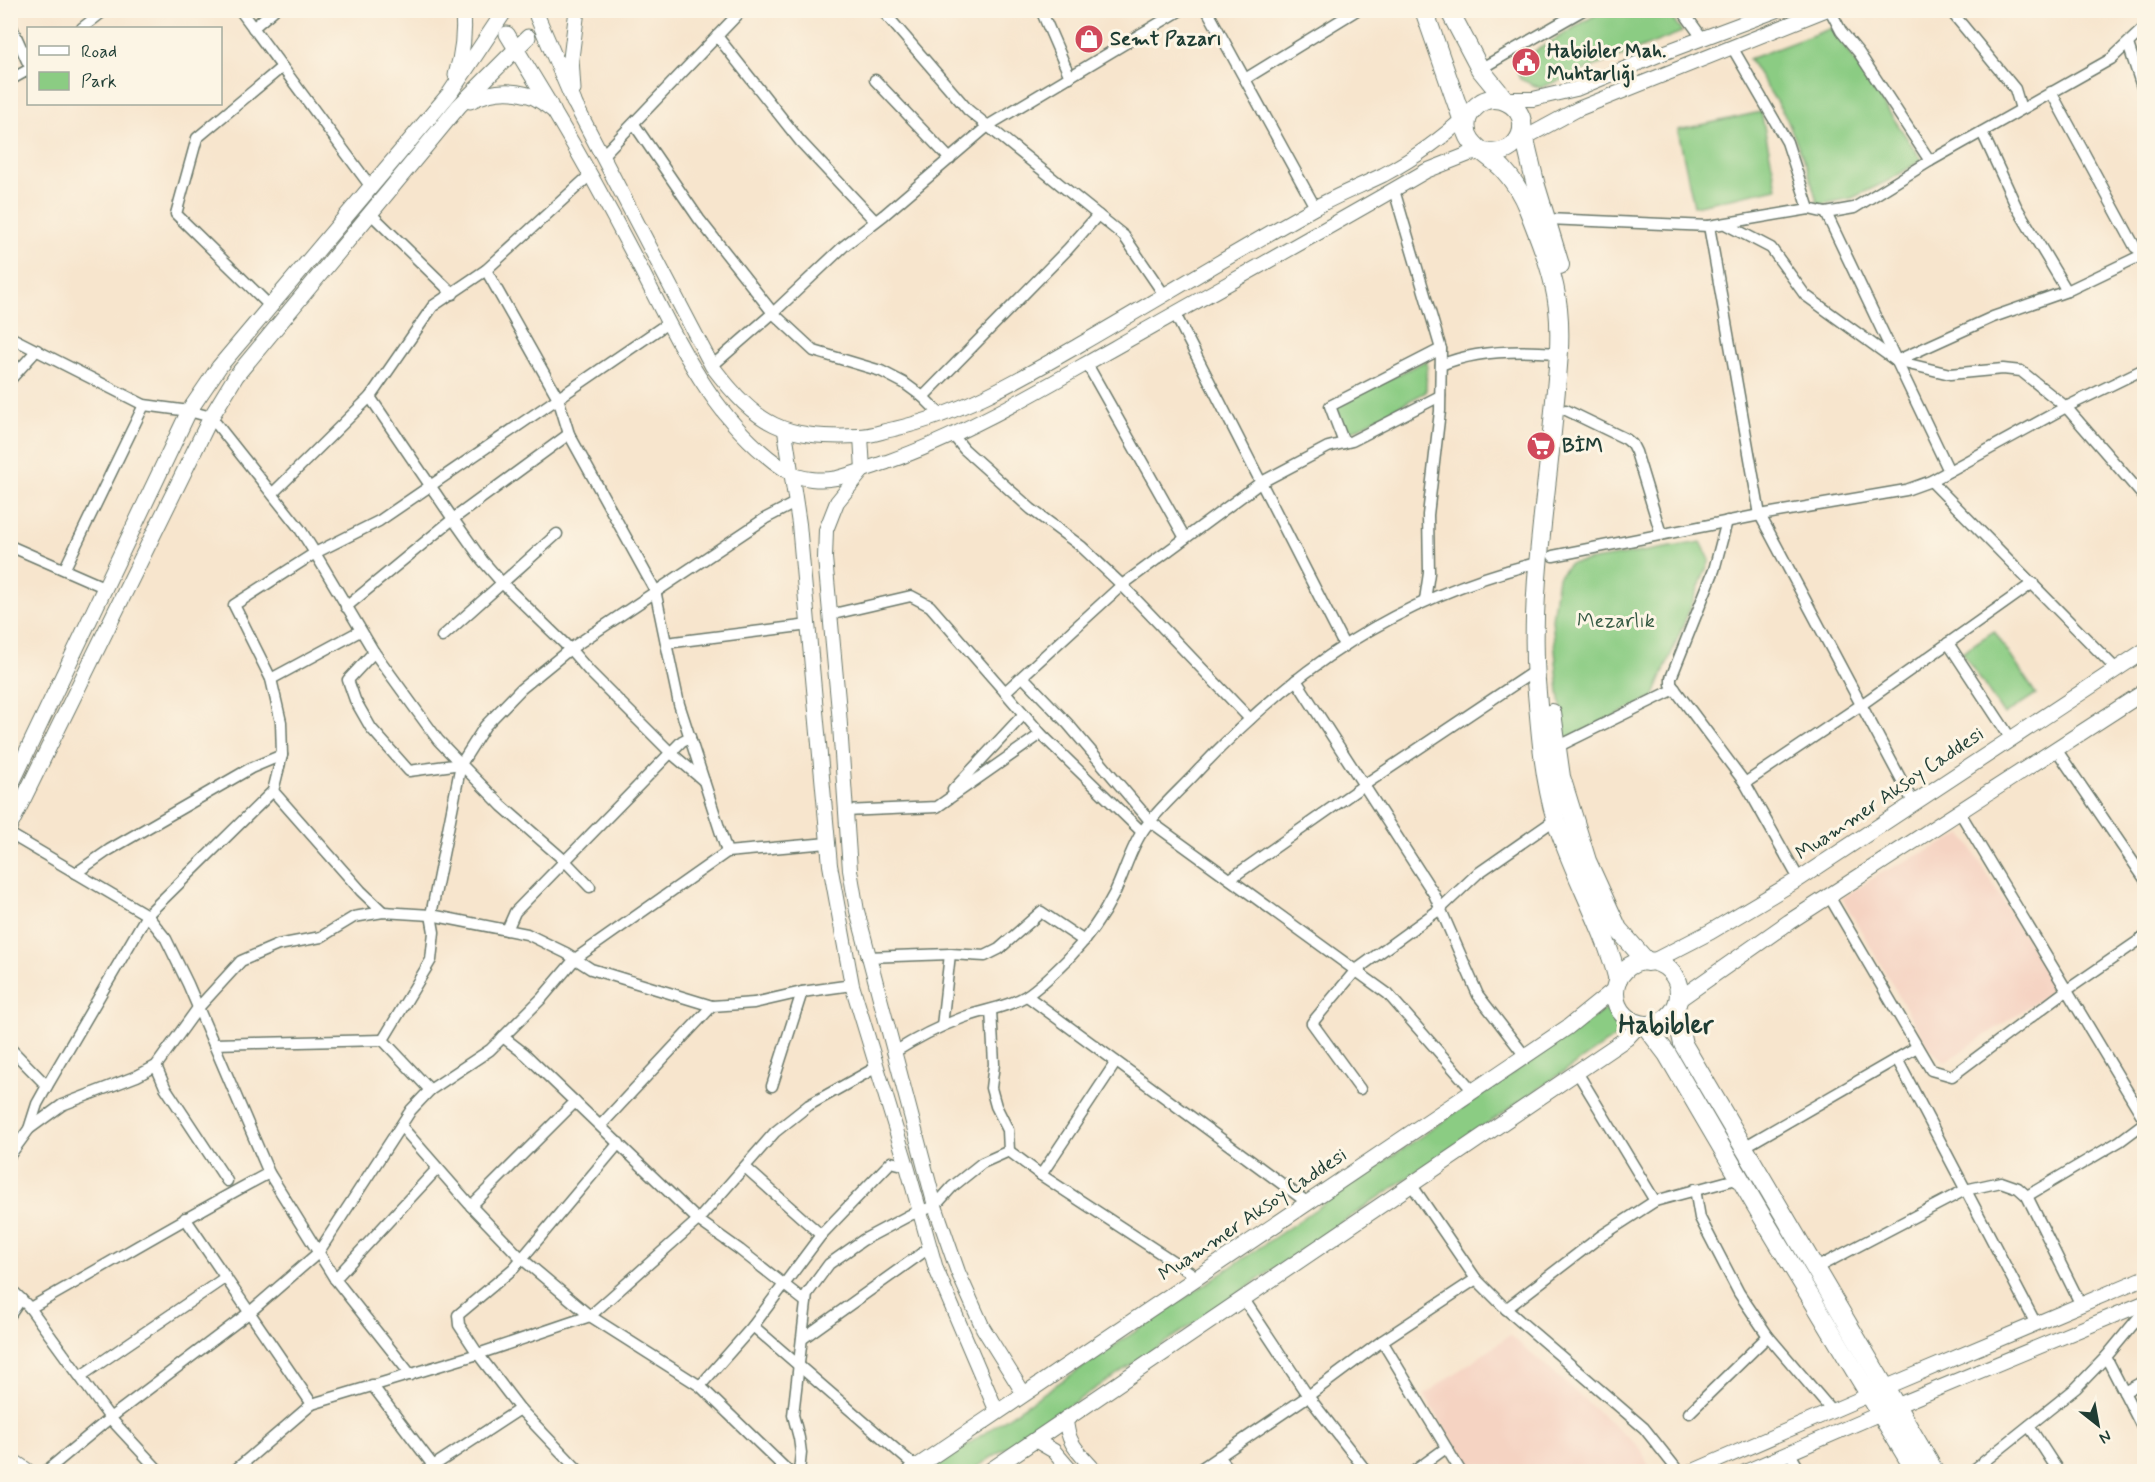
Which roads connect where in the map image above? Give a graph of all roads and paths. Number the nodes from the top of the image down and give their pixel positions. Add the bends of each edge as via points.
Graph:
1 (105, 10) edge
2 (240, 10) edge
3 (273, 10) edge
4 (463, 10) edge
5 (577, 10) edge
6 (742, 10) edge
7 (882, 10) edge
8 (1041, 10) edge
9 (1181, 10) edge
10 (1207, 10) edge
11 (1357, 10) edge
12 (1424, 10) edge
13 (1449, 10) edge
14 (1583, 10) edge
15 (1682, 10) edge
16 (1778, 10) edge
17 (1825, 10) edge
18 (1830, 10) edge
19 (1950, 10) edge
20 (501, 20) edge
21 (537, 21) edge
22 (10, 23) edge
23 (83, 27) edge
24 (253, 28) junction
25 (2145, 28) edge
26 (717, 36) junction
27 (1703, 39) junction
28 (2128, 44) junction
29 (1732, 47) junction
30 (516, 49) junction
31 (27, 61) edge
32 (282, 67) junction
33 (1480, 69) junction
34 (27, 71) edge
35 (1070, 77) junction
36 (1245, 79) junction
37 (10, 80) edge
38 (875, 80) dead end
39 (2051, 92) junction
40 (450, 93) junction
41 (2145, 93) edge
42 (1503, 100) junction
43 (574, 102) junction
44 (459, 106) junction
45 (2021, 109) junction
46 (553, 110) junction
47 (1468, 120) junction
48 (634, 124) junction
49 (989, 125) junction
50 (1982, 132) junction
51 (1521, 135) junction
52 (1485, 152) junction
53 (603, 154) junction
54 (950, 159) junction
55 (1930, 161) junction
56 (591, 174) junction
57 (371, 187) junction
58 (1394, 190) junction
59 (1315, 207) junction
60 (1809, 209) junction
61 (370, 213) junction
62 (1826, 213) junction
63 (1098, 214) junction
64 (1547, 219) junction
65 (874, 221) junction
66 (1727, 225) junction
67 (1710, 226) junction
68 (1326, 229) junction
69 (2145, 253) edge
70 (486, 270) junction
71 (2067, 291) junction
72 (453, 294) junction
73 (1165, 296) junction
74 (270, 306) junction
75 (773, 313) junction
76 (1175, 314) junction
77 (668, 323) junction
78 (10, 337) edge
79 (1441, 349) junction
80 (37, 350) junction
81 (1558, 353) junction
82 (1896, 361) junction
83 (1087, 364) junction
84 (1441, 364) junction
85 (712, 366) junction
86 (2145, 369) edge
87 (10, 380) edge
88 (1440, 396) junction
89 (370, 397) junction
90 (923, 397) junction
91 (558, 399) junction
92 (144, 405) junction
93 (2066, 407) junction
94 (1566, 410) junction
95 (189, 411) junction
96 (942, 416) junction
97 (212, 417) junction
98 (784, 430) junction
99 (569, 434) junction
100 (953, 435) junction
101 (861, 436) junction
102 (1344, 443) junction
103 (863, 470) junction
104 (1949, 471) junction
105 (790, 474) junction
106 (1931, 481) junction
107 (1260, 483) junction
108 (430, 486) junction
109 (273, 494) junction
110 (2145, 497) edge
111 (795, 503) junction
112 (1760, 514) junction
113 (453, 519) junction
114 (1727, 521) junction
115 (557, 534) dead end
116 (1661, 534) junction
117 (1185, 538) junction
118 (10, 546) edge
119 (315, 553) junction
120 (1546, 559) junction
121 (65, 568) junction
122 (2033, 583) junction
123 (503, 584) junction
124 (1122, 585) junction
125 (106, 588) junction
126 (655, 590) junction
127 (1425, 600) junction
128 (346, 607) junction
129 (829, 615) junction
130 (809, 625) junction
131 (360, 631) junction
132 (442, 637) dead end
133 (666, 643) junction
134 (1948, 643) junction
135 (1344, 645) junction
136 (570, 649) junction
137 (2145, 651) edge
138 (374, 652) junction
139 (2116, 669) junction
140 (1536, 670) junction
141 (1023, 677) junction
142 (271, 679) junction
143 (1296, 680) junction
144 (1675, 689) junction
145 (1005, 692) junction
146 (2145, 692) edge
147 (1861, 705) junction
148 (1024, 714) junction
149 (1250, 719) junction
150 (1041, 734) junction
151 (690, 737) junction
152 (2012, 739) junction
153 (1557, 747) junction
154 (2056, 749) junction
155 (671, 753) junction
156 (282, 755) junction
157 (461, 764) junction
158 (704, 781) junction
159 (1745, 783) junction
160 (1364, 785) junction
161 (10, 787) edge
162 (273, 791) junction
163 (1914, 804) junction
164 (937, 807) junction
165 (845, 811) junction
166 (1959, 811) junction
167 (1556, 819) junction
168 (1151, 822) junction
169 (11, 827) edge
170 (1142, 832) junction
171 (828, 843) junction
172 (727, 852) junction
173 (565, 861) junction
174 (76, 873) junction
175 (2145, 878) edge
176 (1230, 879) junction
177 (1799, 879) junction
178 (590, 887) dead end
179 (1829, 896) junction
180 (1440, 909) junction
181 (383, 912) junction
182 (147, 915) junction
183 (431, 915) junction
184 (507, 930) junction
185 (2145, 937) edge
186 (1084, 941) junction
187 (950, 954) junction
188 (867, 957) junction
189 (575, 959) junction
190 (1650, 962) junction
191 (1356, 970) junction
192 (1617, 984) junction
193 (852, 985) junction
194 (2067, 990) junction
195 (802, 992) junction
196 (1027, 996) junction
197 (1676, 1005) junction
198 (712, 1006) junction
199 (198, 1008) junction
200 (991, 1010) junction
201 (1642, 1024) junction
202 (942, 1026) junction
203 (503, 1036) junction
204 (383, 1040) junction
205 (214, 1044) junction
206 (1917, 1047) junction
207 (10, 1048) edge
208 (893, 1053) junction
209 (1525, 1056) junction
210 (1897, 1059) junction
211 (1116, 1062) junction
212 (156, 1066) junction
213 (877, 1067) junction
214 (1577, 1072) junction
215 (47, 1086) junction
216 (772, 1086) dead end
217 (1360, 1089) dead end
218 (430, 1090) junction
219 (1473, 1091) junction
220 (575, 1102) junction
221 (2145, 1121) edge
222 (601, 1125) junction
223 (401, 1126) junction
224 (29, 1129) junction
225 (619, 1143) junction
226 (1744, 1147) junction
227 (1009, 1150) junction
228 (10, 1155) edge
229 (907, 1166) junction
230 (745, 1167) junction
231 (437, 1169) junction
232 (269, 1173) junction
233 (1041, 1175) junction
234 (1740, 1178) junction
235 (226, 1181) dead end
236 (1411, 1184) junction
237 (1695, 1189) junction
238 (1965, 1190) junction
239 (2027, 1196) junction
240 (1655, 1201) junction
241 (1308, 1203) junction
242 (471, 1206) junction
243 (935, 1206) junction
244 (918, 1212) junction
245 (185, 1218) junction
246 (698, 1220) junction
247 (821, 1235) junction
248 (929, 1248) junction
249 (318, 1253) junction
250 (521, 1258) junction
251 (1816, 1268) junction
252 (226, 1277) junction
253 (1197, 1277) junction
254 (2145, 1278) edge
255 (335, 1279) junction
256 (1476, 1279) junction
257 (783, 1284) junction
258 (10, 1288) edge
259 (1243, 1298) junction
260 (21, 1299) junction
261 (806, 1302) junction
262 (2145, 1303) edge
263 (2081, 1305) junction
264 (30, 1308) junction
265 (1506, 1309) junction
266 (2145, 1311) edge
267 (250, 1312) junction
268 (10, 1315) edge
269 (590, 1316) junction
270 (2036, 1324) junction
271 (753, 1326) junction
272 (1768, 1336) junction
273 (802, 1339) junction
274 (1382, 1341) junction
275 (478, 1354) junction
276 (2106, 1357) junction
277 (799, 1363) junction
278 (411, 1375) junction
279 (81, 1376) junction
280 (2145, 1380) edge
281 (372, 1385) junction
282 (700, 1386) junction
283 (1886, 1387) junction
284 (2124, 1392) junction
285 (1024, 1394) junction
286 (1869, 1395) junction
287 (1308, 1396) junction
288 (312, 1404) junction
289 (1898, 1405) junction
290 (520, 1408) junction
291 (1832, 1411) junction
292 (997, 1412) junction
293 (1689, 1413) dead end
294 (1881, 1413) junction
295 (111, 1418) junction
296 (1066, 1418) junction
297 (2029, 1426) junction
298 (2145, 1431) edge
299 (1035, 1440) junction
300 (1446, 1448) junction
301 (1789, 1452) junction
302 (1219, 1455) junction
303 (10, 1461) edge
304 (913, 1469) edge
305 (432, 1470) edge
306 (576, 1470) edge
307 (159, 1471) edge
308 (26, 1472) edge
309 (45, 1472) edge
310 (233, 1472) edge
311 (789, 1472) edge
312 (799, 1472) edge
313 (988, 1472) edge
314 (1071, 1472) edge
315 (1096, 1472) edge
316 (1196, 1472) edge
317 (1231, 1472) edge
318 (1367, 1472) edge
319 (1413, 1472) edge
320 (1461, 1472) edge
321 (1679, 1472) edge
322 (1691, 1472) edge
323 (1745, 1472) edge
324 (1801, 1472) edge
325 (1916, 1472) edge
326 (1935, 1472) edge
327 (1971, 1472) edge
328 (2059, 1472) edge

1 - 23 street
2 - 24 street
3 - 24 street
4 - 40 main road via 462,56
5 - 43 main road via 571,58
6 - 26 street
7 - 49 street via 968,110
8 - 35 street
9 - 35 street
10 - 36 street
11 - 36 street
12 - 47 main road
13 - 33 main road
14 - 33 street
15 - 27 street
16 - 27 street
17 - 29 street
18 - 55 street
19 - 45 street via 2015,89
20 - 21 main road via 517,39
20 - 30 main road
20 - 40 main road
21 - 30 main road
21 - 43 main road
22 - 31 street
24 - 32 street
25 - 28 street
26 - 48 street
26 - 65 street via 800,141
27 - 42 street via 1576,89 1533,99
28 - 39 street via 2110,59
28 - 41 street
29 - 51 street
29 - 60 street via 1787,142
30 - 44 main road
30 - 46 main road
32 - 57 street
32 - 74 street via 197,138 176,214
33 - 42 main road
34 - 37 street
35 - 49 street
36 - 59 street
38 - 54 street
39 - 45 street
39 - 69 street via 2135,247
40 - 57 main road
42 - 47 main road via 1489,99
42 - 51 main road via 1515,108
43 - 53 street
44 - 46 main road via 485,93 510,92 530,95
44 - 61 main road
45 - 50 street
46 - 56 street
47 - 52 main road via 1471,142
47 - 59 street via 1385,174
48 - 53 street
48 - 75 street via 699,219
49 - 54 street
49 - 63 street
50 - 55 street
50 - 71 street via 2016,206
51 - 52 main road via 1502,153
51 - 64 main road
52 - 58 street via 1452,160
52 - 81 main road via 1522,195 1545,253 1558,307
53 - 85 street
54 - 65 street
55 - 62 street via 1854,208
56 - 70 street
56 - 77 street
57 - 74 main road
58 - 68 street
58 - 79 street
59 - 68 street
59 - 73 street
60 - 62 street
60 - 66 street
61 - 72 street
61 - 97 main road via 236,376
62 - 82 street
63 - 73 street via 1124,236
63 - 90 street
64 - 67 street
64 - 94 main road via 1570,306
65 - 75 street
66 - 67 street
66 - 82 street via 1771,248 1805,295
67 - 112 street
68 - 76 street
69 - 71 street
70 - 72 street
70 - 91 street
71 - 82 street via 1993,317
72 - 89 street via 433,306
73 - 76 street
73 - 96 street via 1020,379
74 - 95 main road
75 - 85 street
75 - 90 street via 814,351 880,371
76 - 83 street
76 - 107 street
77 - 91 street
77 - 105 street via 707,390 747,439
78 - 80 street
79 - 84 street
79 - 102 street via 1330,405
80 - 87 street
80 - 92 street
81 - 84 street via 1485,354
81 - 120 main road
82 - 93 street via 1950,374 2021,371
82 - 104 street
83 - 100 street
83 - 117 street
84 - 88 street
85 - 98 street via 752,410
86 - 93 street
88 - 102 street
88 - 127 street via 1428,515 1429,573
89 - 108 street
89 - 109 street
90 - 96 street
91 - 99 street
91 - 108 street
92 - 95 street
92 - 121 street
93 - 104 street
93 - 110 street
94 - 116 street via 1632,444
94 - 120 main road
95 - 97 street
95 - 125 main road
96 - 101 street
97 - 109 street
97 - 169 main road
98 - 101 street
98 - 105 street
99 - 113 street
99 - 126 street
100 - 103 street
100 - 124 street via 1031,509 1082,547
101 - 103 street
102 - 107 street via 1328,447
103 - 105 street via 836,478
103 - 129 street via 837,502 826,530
104 - 106 street
105 - 111 street
106 - 112 street via 1906,490
106 - 122 street
107 - 117 street
107 - 135 street
108 - 113 street
108 - 119 street via 379,521
109 - 119 street
111 - 126 street
111 - 130 street
112 - 114 street
112 - 147 street
113 - 123 street
113 - 128 street
114 - 116 street
114 - 144 street via 1714,570 1671,678
115 - 123 street
116 - 120 street
117 - 124 street
118 - 121 street
119 - 128 street
119 - 142 street via 234,605
120 - 127 street
120 - 140 main road via 1534,619
120 - 153 main road via 1548,679
121 - 125 street
122 - 134 street
122 - 139 street
123 - 132 street
123 - 136 street
124 - 141 street
124 - 149 street
125 - 161 main road
126 - 133 street
126 - 136 street
127 - 135 street
128 - 131 street
129 - 145 street via 911,596 930,606
129 - 165 street
130 - 133 street
130 - 171 street
131 - 138 street
131 - 142 street
133 - 151 street
134 - 147 street
134 - 152 street
135 - 143 street
136 - 155 street
136 - 157 street via 521,689 485,726
137 - 139 main road, Muammer Aksoy Caddesi
138 - 157 street via 438,740
138 - 157 street via 348,680 371,728 409,771
139 - 152 main road, Muammer Aksoy Caddesi
140 - 160 street
140 - 167 main road
141 - 145 street
141 - 168 street
142 - 156 street via 281,722
143 - 149 street
143 - 160 street
144 - 153 street
144 - 159 street
145 - 148 street
146 - 154 main road
147 - 159 street
147 - 163 street
148 - 150 street
148 - 164 street
149 - 168 street
150 - 164 street
150 - 170 street
151 - 155 street
151 - 158 street
152 - 163 main road, Muammer Aksoy Caddesi
153 - 190 main road via 1561,777 1587,861 1618,929
154 - 166 main road
154 - 175 street
155 - 158 street
155 - 173 street
156 - 162 street
156 - 174 street via 251,768
157 - 173 street
157 - 183 street
158 - 172 street
159 - 177 street
160 - 176 street
160 - 180 street
162 - 181 street
162 - 182 street
163 - 177 main road, Muammer Aksoy Caddesi
164 - 165 street
165 - 188 street via 856,911
166 - 179 main road
166 - 194 street
167 - 180 street via 1477,874
167 - 192 main road via 1612,956
168 - 170 street
168 - 176 street
169 - 174 street
170 - 186 street via 1113,895
171 - 172 street
171 - 193 street
172 - 189 street
173 - 178 street
173 - 184 street via 515,912
174 - 182 street
176 - 191 street
177 - 190 main road, Muammer Aksoy Caddesi
179 - 197 main road
179 - 206 street
180 - 191 street
180 - 209 street via 1478,995
181 - 183 street
181 - 199 street via 354,917 321,937 278,945 241,961
182 - 199 street via 166,939
182 - 215 street
183 - 184 street
183 - 204 street via 431,960
184 - 189 street via 527,934
185 - 194 street
186 - 187 street via 1041,912 999,949 985,956
186 - 196 street
187 - 188 street
187 - 202 street
188 - 208 street
189 - 198 street via 591,969
189 - 203 street
190 - 192 main road via 1630,967
190 - 197 main road via 1672,974 1679,991
191 - 217 street via 1312,1023
191 - 219 street via 1388,994
192 - 201 main road via 1620,1010 1631,1021
192 - 209 main road, Muammer Aksoy Caddesi via 1568,1027
193 - 195 street
193 - 213 street
194 - 206 street via 1952,1076 1931,1070
194 - 221 street
195 - 198 street via 754,1003
195 - 216 street
196 - 200 street
196 - 211 street
197 - 201 main road via 1662,1021
197 - 226 main road via 1683,1044
198 - 222 street
199 - 205 street
199 - 212 street
200 - 202 street
200 - 227 street via 991,1088 1008,1130
201 - 214 main road
201 - 234 main road via 1667,1054
202 - 208 street
203 - 218 street via 490,1050
203 - 220 street
204 - 205 street
204 - 218 street
205 - 232 street
206 - 210 street
207 - 215 street
208 - 213 street
208 - 243 street
209 - 219 main road, Muammer Aksoy Caddesi
210 - 226 street
210 - 238 street
211 - 233 street
211 - 241 street
212 - 224 street via 62,1106
212 - 235 street via 165,1087
213 - 229 street
213 - 230 street via 809,1105 775,1132
214 - 236 main road
214 - 240 street
215 - 224 street
218 - 223 street
219 - 241 main road, Muammer Aksoy Caddesi
220 - 222 street
220 - 242 street
221 - 239 street via 2120,1141
222 - 225 street
223 - 231 street
223 - 249 street
224 - 228 street
225 - 246 street
225 - 250 street
226 - 251 main road
227 - 233 street
227 - 243 street via 982,1163 952,1186
229 - 244 street
229 - 247 street via 891,1162
230 - 246 street
230 - 247 street
231 - 242 street
231 - 255 street
232 - 245 street
232 - 249 street
233 - 253 street
234 - 237 street
234 - 286 main road
236 - 256 street
236 - 259 main road
237 - 240 street
237 - 272 street via 1700,1218 1739,1293
238 - 239 street via 2001,1182
238 - 251 street
238 - 270 street
239 - 263 street
240 - 265 street via 1601,1236
241 - 253 main road, Muammer Aksoy Caddesi
242 - 250 street
243 - 244 street
243 - 285 street via 983,1328
244 - 248 street
244 - 261 street via 863,1240 829,1264 807,1294
245 - 252 street
245 - 264 street
246 - 257 street
246 - 269 street
247 - 257 street
248 - 273 street
248 - 292 street
249 - 255 street
249 - 267 street
250 - 269 street
250 - 275 street via 458,1315 459,1325
251 - 283 main road
252 - 267 street
252 - 279 street
253 - 285 main road, Muammer Aksoy Caddesi
254 - 263 street
255 - 278 street
256 - 265 street
256 - 274 street
257 - 261 street
257 - 271 street
258 - 260 street
259 - 287 street
259 - 296 main road
260 - 264 street
260 - 268 street
261 - 273 street
262 - 289 street
263 - 270 street
264 - 279 street
265 - 321 street via 1644,1428
266 - 276 street
267 - 288 street
267 - 295 street
269 - 275 street
269 - 282 street
270 - 283 street
271 - 277 street
271 - 282 street
272 - 291 street
272 - 293 street
273 - 277 street
274 - 287 street
274 - 300 street
275 - 278 street
275 - 290 street
276 - 284 street
276 - 297 street via 2076,1388
277 - 304 street
277 - 312 street via 793,1414 800,1438
278 - 281 street
279 - 295 street
280 - 284 street
281 - 288 street
281 - 305 street
282 - 311 street
283 - 289 main road
284 - 298 street
285 - 292 main road, Muammer Aksoy Caddesi
286 - 291 street
286 - 294 main road
287 - 302 street
287 - 318 street
288 - 310 street
289 - 326 main road
290 - 305 street
290 - 306 street
291 - 322 street
292 - 304 main road, Muammer Aksoy Caddesi
294 - 301 street
294 - 325 main road
295 - 307 street
295 - 309 street
296 - 299 main road
296 - 315 street via 1071,1442
297 - 327 street
297 - 328 street
299 - 313 main road
299 - 314 street via 1054,1451
300 - 319 street
300 - 320 street
301 - 323 street
301 - 324 street
302 - 316 street
302 - 317 street
303 - 308 main road

